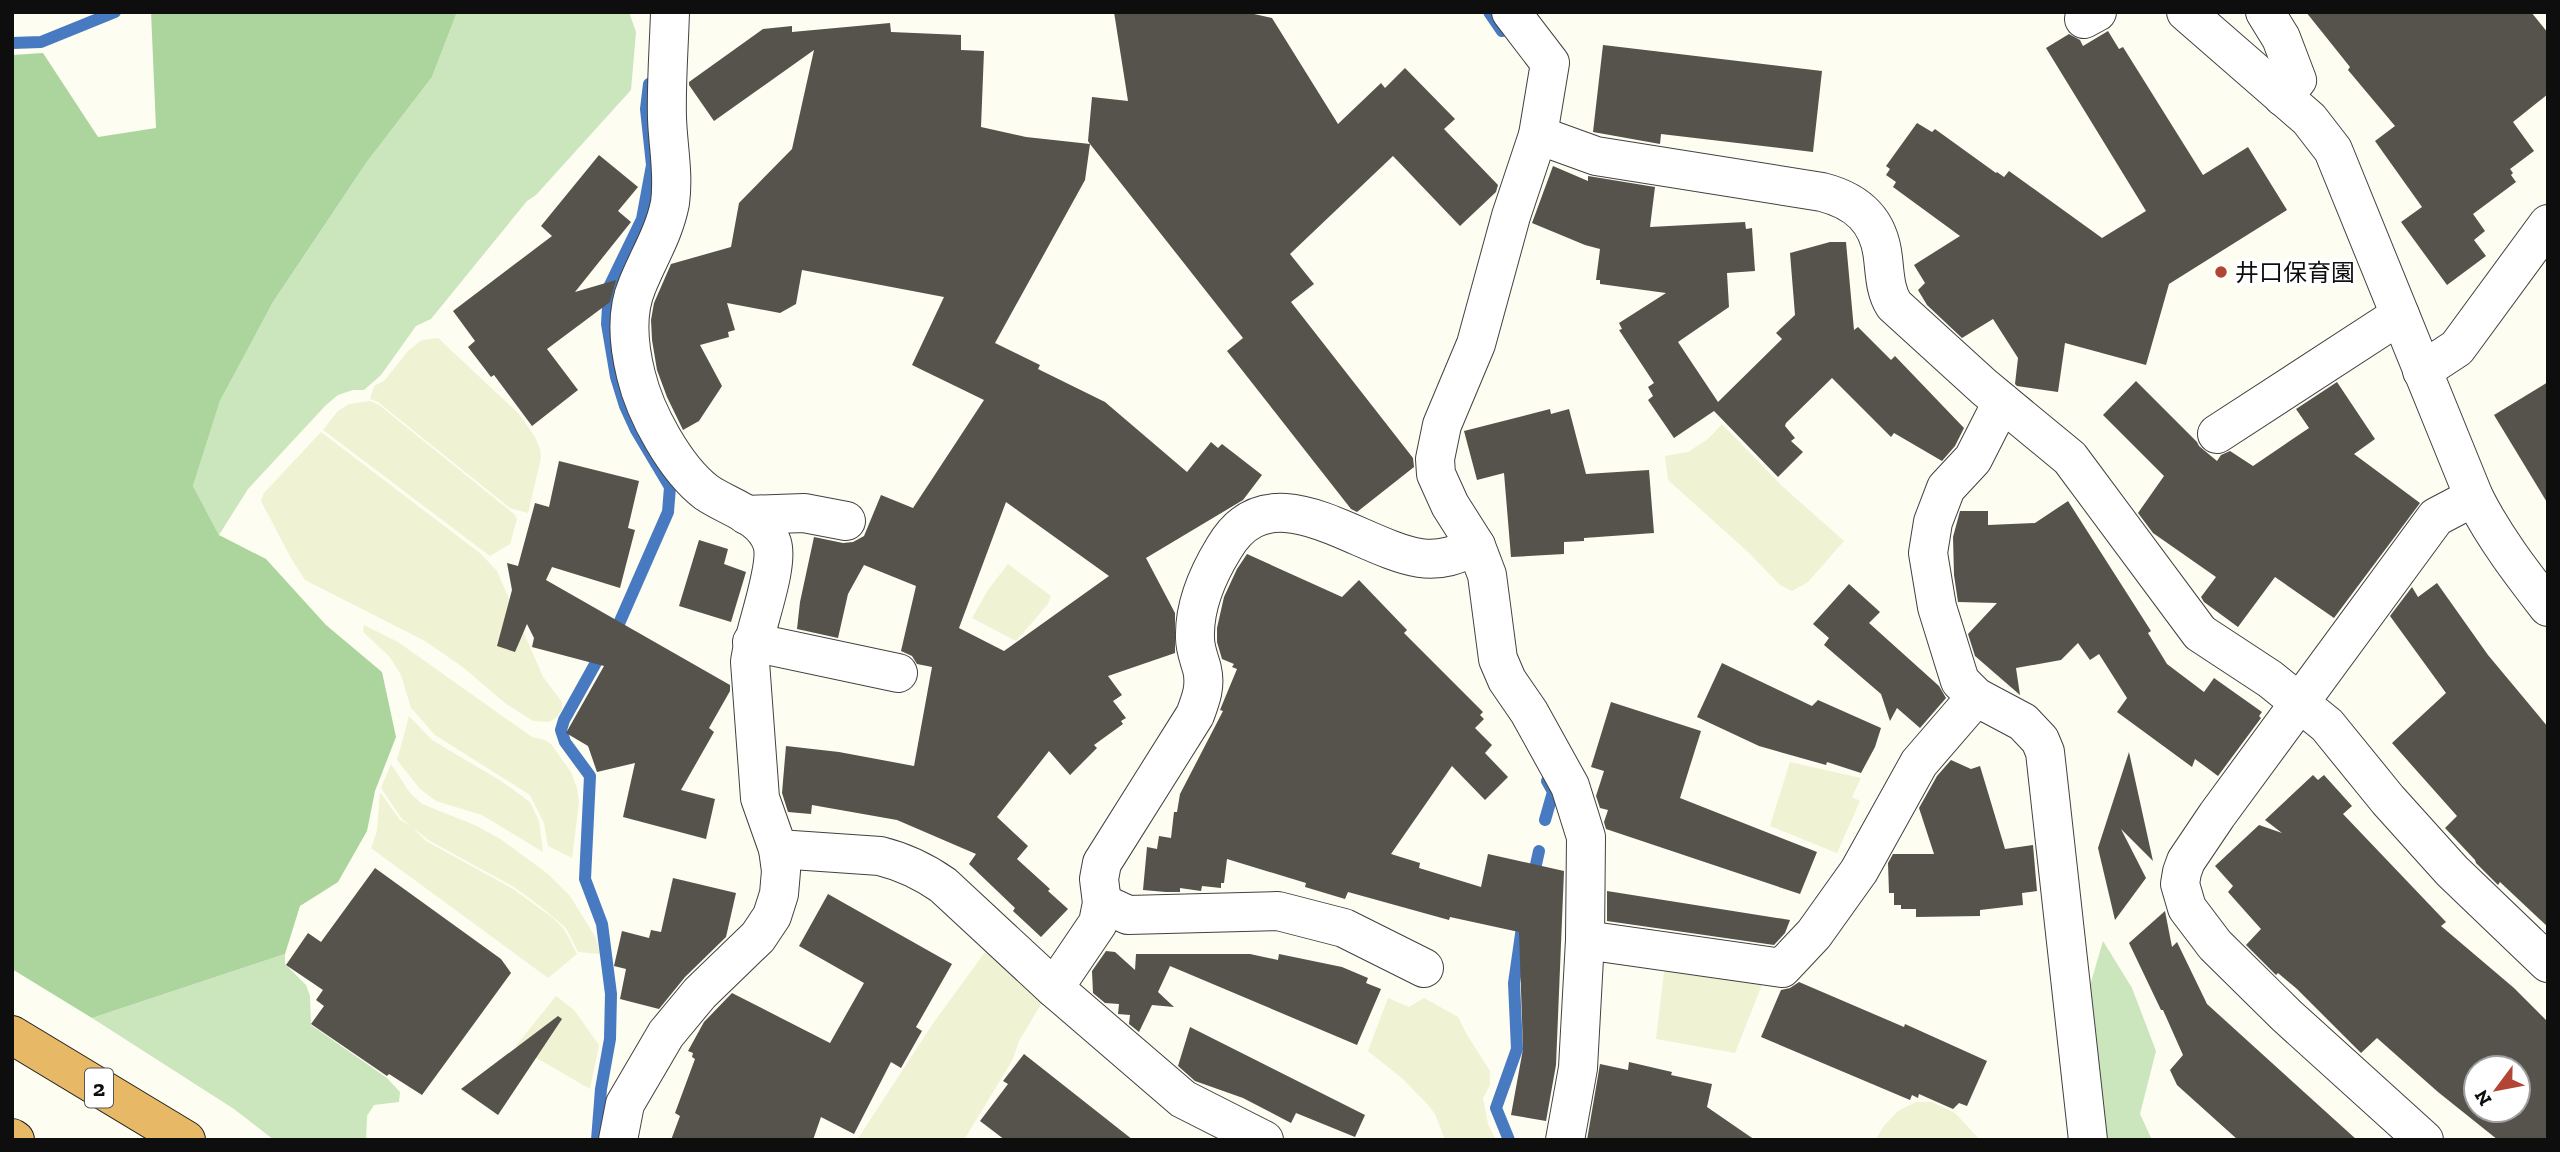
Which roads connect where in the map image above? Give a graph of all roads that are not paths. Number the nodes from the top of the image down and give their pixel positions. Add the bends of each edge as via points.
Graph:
1 (670, 12) edge
2 (1511, 12) edge
3 (2186, 12) edge
4 (2265, 12) edge
5 (2283, 96) junction
6 (1538, 135) junction
7 (2548, 224) edge
8 (2400, 315) junction
9 (2422, 371) junction
10 (2002, 402) junction
11 (2217, 434) dead end
12 (2474, 497) junction
13 (746, 515) junction
14 (846, 521) dead end
15 (1476, 546) junction
16 (2548, 607) edge
17 (752, 642) junction
18 (898, 673) dead end
19 (1976, 697) junction
20 (2301, 702) junction
21 (778, 849) junction
22 (1102, 903) junction
23 (1586, 940) junction
24 (2548, 963) edge
25 (1424, 968) dead end
26 (1054, 988) junction
27 (12, 1035) edge
28 (186, 1140) edge
29 (618, 1140) edge
30 (1264, 1140) edge
31 (1565, 1140) edge
32 (2088, 1140) edge
33 (2424, 1140) edge

1 - 13 street via 670,202 662,235 636,287 630,342 636,377 668,446 705,491
2 - 6 street via 1550,63
3 - 5 street
4 - 5 street via 2297,80
5 - 8 street via 2333,150
6 - 10 street via 1596,156 1842,197 1856,206 1877,232 1894,305
6 - 15 street via 1476,344 1437,442 1436,474
7 - 9 street via 2457,348
8 - 9 street
8 - 11 street
9 - 12 street
10 - 19 street via 1973,459 1946,488 1933,522 1928,554 1937,607 1960,681
10 - 20 street via 2070,458 2200,633
12 - 16 street
12 - 20 street via 2436,517
13 - 14 street via 804,513
13 - 17 street via 766,533 773,556
15 - 22 street via 1452,557 1422,558 1317,520 1271,511 1236,531 1212,570 1197,616 1202,695 1195,715 1102,863
15 - 23 street via 1487,575 1498,659 1557,760 1580,813 1586,837
17 - 18 street
17 - 21 street via 760,798
19 - 23 street via 1919,763 1859,871 1814,934 1782,968
19 - 32 street via 2023,722 2045,752
20 - 24 street via 2328,725 2452,871
20 - 33 street via 2186,861 2182,897 2201,928 2230,960
21 - 26 street via 863,854 913,866 943,885
21 - 29 street via 780,883 772,916 758,937 700,993 666,1034 625,1104
22 - 25 street via 1128,915 1278,911 1344,928
22 - 26 street via 1087,942
23 - 31 street via 1578,1068
26 - 30 street via 1183,1099
27 - 28 highway, 2

